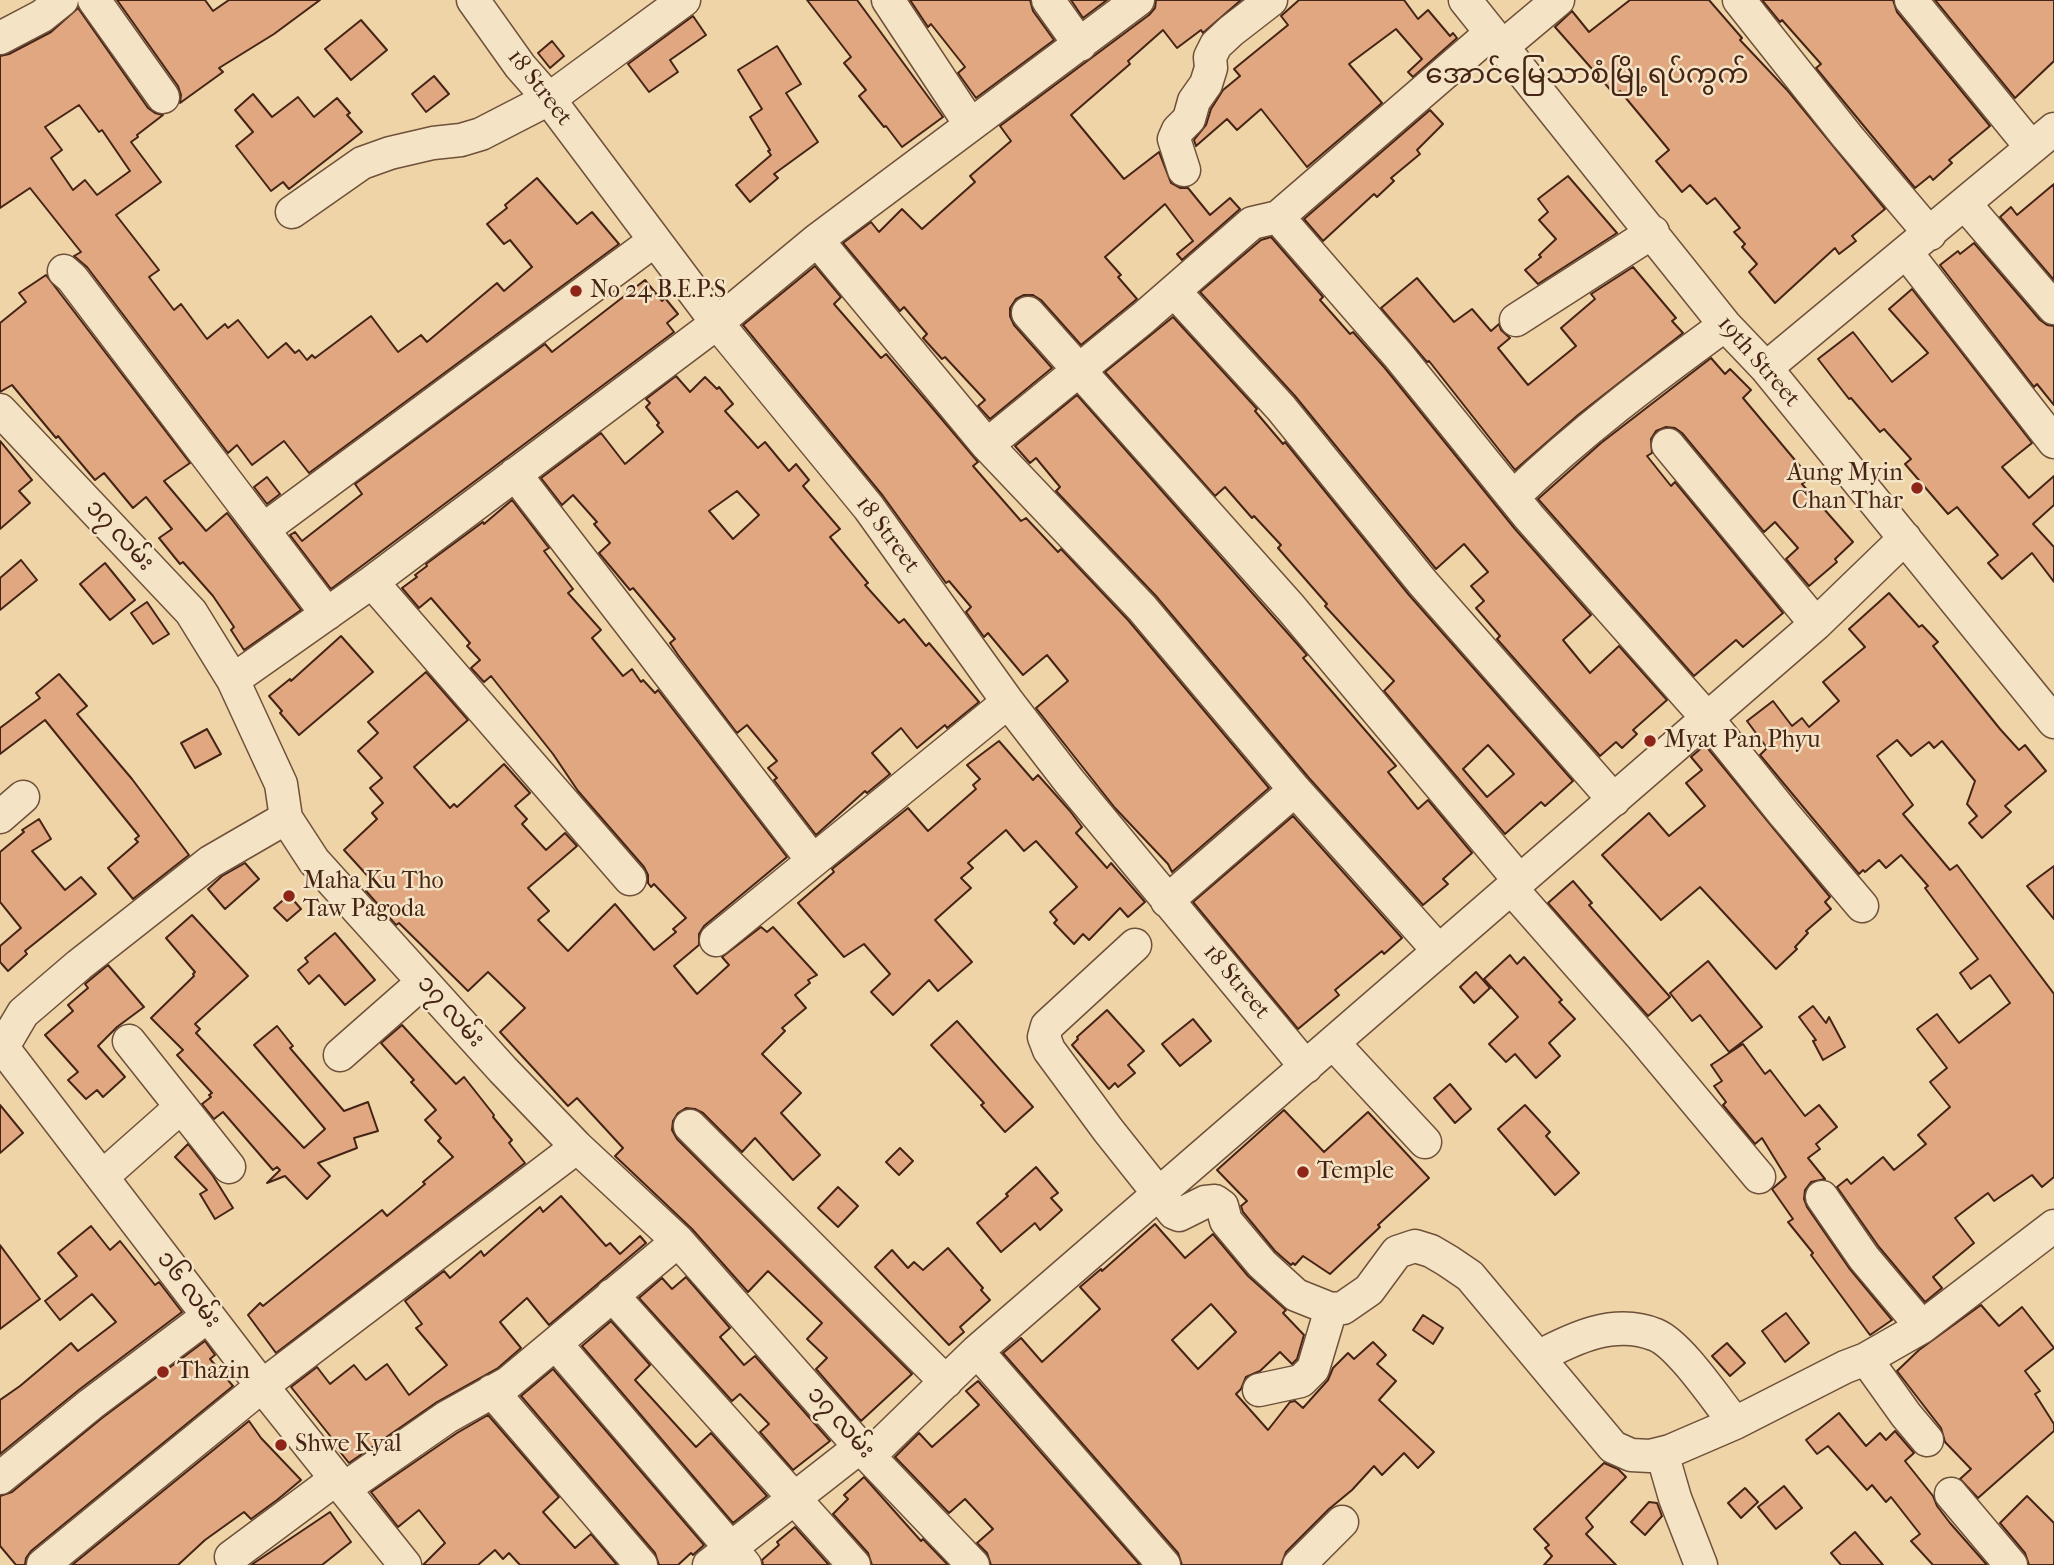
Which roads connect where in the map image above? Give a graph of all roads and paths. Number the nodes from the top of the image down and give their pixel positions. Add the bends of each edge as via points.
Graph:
1 (62, 0) edge
2 (94, 0) edge
3 (473, 0) edge
4 (684, 0) edge
5 (888, 0) edge
6 (1048, 0) edge
7 (1138, 0) edge
8 (1270, 0) edge
9 (1465, 0) edge
10 (1558, 0) edge
11 (1739, 0) edge
12 (1910, 0) edge
13 (0, 38) edge
14 (1497, 40) junction
15 (1080, 45) junction
16 (163, 97) dead end
17 (549, 99) junction
18 (970, 124) junction
19 (2047, 137) edge
20 (1184, 170) dead end
21 (1965, 204) junction
22 (292, 212) dead end
23 (1279, 217) junction
24 (1653, 232) junction
25 (817, 240) junction
26 (654, 241) junction
27 (1918, 243) junction
28 (64, 271) dead end
29 (1174, 291) junction
30 (2054, 308) edge
31 (1028, 313) dead end
32 (1516, 320) dead end
33 (717, 323) junction
34 (1725, 325) junction
35 (1766, 368) junction
36 (1078, 371) junction
37 (0, 410) edge
38 (2054, 442) edge
39 (987, 445) junction
40 (1668, 445) dead end
41 (515, 474) junction
42 (1513, 497) junction
43 (264, 529) junction
44 (1905, 538) junction
45 (372, 582) junction
46 (327, 614) junction
47 (1816, 624) junction
48 (233, 680) junction
49 (1008, 702) junction
50 (2050, 711) edge
51 (1707, 718) junction
52 (1295, 790) junction
53 (1614, 800) junction
54 (286, 818) junction
55 (813, 861) junction
56 (630, 879) dead end
57 (1515, 884) junction
58 (1167, 901) junction
59 (1862, 906) dead end
60 (716, 940) dead end
61 (1135, 945) dead end
62 (1439, 951) junction
63 (423, 982) junction
64 (130, 1041) dead end
65 (1334, 1044) junction
66 (1, 1046) edge
67 (341, 1055) dead end
68 (1306, 1067) junction
69 (181, 1107) junction
70 (690, 1126) dead end
71 (1425, 1142) dead end
72 (577, 1147) junction
73 (229, 1167) dead end
74 (102, 1177) junction
75 (1759, 1177) dead end
76 (1158, 1195) junction
77 (1822, 1197) dead end
78 (2054, 1226) edge
79 (678, 1241) junction
80 (612, 1295) junction
81 (1331, 1309) junction
82 (208, 1317) junction
83 (1923, 1327) junction
84 (556, 1344) junction
85 (977, 1351) junction
86 (1538, 1357) junction
87 (1866, 1359) junction
88 (946, 1382) junction
89 (262, 1387) junction
90 (1259, 1390) dead end
91 (492, 1391) junction
92 (1735, 1423) junction
93 (1927, 1440) dead end
94 (865, 1451) junction
95 (1661, 1453) junction
96 (0, 1478) edge
97 (341, 1484) junction
98 (1951, 1494) dead end
99 (793, 1499) junction
100 (1342, 1522) dead end
101 (728, 1559) edge
102 (230, 1563) edge
103 (43, 1565) edge
104 (405, 1565) edge
105 (641, 1565) edge
106 (854, 1565) edge
107 (973, 1565) edge
108 (1164, 1565) edge
109 (1299, 1565) edge
110 (1701, 1565) edge
111 (2011, 1565) edge

1 - 13 street
2 - 16 street
3 - 17 street, 18 Street
4 - 17 street
5 - 18 street
6 - 15 street
7 - 15 street
8 - 20 street via 1216,45 1206,84 1174,139
9 - 14 street, 19th Street
10 - 14 street
11 - 27 street via 1847,136
12 - 19 street
14 - 23 street
14 - 24 street, 19th Street
15 - 18 street
17 - 22 street via 481,134 362,163
17 - 26 street, 18 Street
18 - 25 street
19 - 21 street
21 - 27 street
21 - 30 street
23 - 29 street via 1252,223
23 - 42 street
24 - 32 street
24 - 34 street, 19th Street
25 - 33 street
25 - 39 street
26 - 33 street, 18 Street
26 - 43 street
27 - 35 street
27 - 38 street
28 - 43 street
29 - 36 street
29 - 53 street via 1281,408 1423,583
31 - 36 street
33 - 41 street
33 - 49 street, 18 Street via 869,508
34 - 35 street, 19th Street
34 - 42 street via 1625,399
35 - 44 street, 19th Street
36 - 39 street
36 - 57 street via 1291,608
37 - 48 street, ၁၇ လမ်း via 191,612
39 - 52 street via 1142,608
40 - 47 street
41 - 45 street
41 - 55 street
42 - 51 street
43 - 46 street
44 - 47 street
44 - 50 street, 19th Street
45 - 46 street
45 - 56 street
46 - 48 street
47 - 51 street
48 - 54 street, ၁၇ လမ်း via 281,784
49 - 55 street
49 - 58 street, 18 Street
51 - 53 street
51 - 59 street
52 - 58 street
52 - 62 street
53 - 57 street
54 - 63 street, ၁၇ လမ်း via 314,861
54 - 66 street via 210,862 88,957 23,1013
55 - 60 street
57 - 62 street
57 - 75 street
58 - 68 street, 18 Street
61 - 76 street via 1047,1026 1044,1037 1049,1050
62 - 65 street
63 - 67 street
63 - 72 street, ၁၇ လမ်း
64 - 69 street
65 - 68 street
65 - 71 street
66 - 74 street, ၁၆ လမ်း
68 - 76 street
69 - 73 street
69 - 74 street
70 - 88 street
72 - 79 street, ၁၇ လမ်း
72 - 89 street
74 - 82 street, ၁၆ လမ်း
76 - 81 street via 1179,1215 1205,1202 1222,1206 1226,1221 1262,1264 1296,1295
76 - 85 street
77 - 83 street via 1864,1258
78 - 83 street
79 - 80 street
79 - 94 street, ၁၇ လမ်း
80 - 84 street
80 - 99 street
81 - 86 street via 1356,1301 1397,1252 1415,1246 1470,1276
81 - 90 street via 1313,1369 1301,1381
82 - 89 street, ၁၆ လမ်း
82 - 96 street
83 - 87 street
84 - 91 street
84 - 101 street
85 - 88 street
85 - 108 street
86 - 92 street via 1572,1339 1607,1330 1632,1329 1658,1336 1678,1352
86 - 95 street via 1613,1447 1631,1455
87 - 92 street
87 - 93 street
88 - 94 street
89 - 97 street, ၁၆ လမ်း
89 - 103 street
91 - 97 street
91 - 105 street
92 - 95 street
94 - 99 street
94 - 107 street, ၁၇ လမ်း
95 - 110 street
97 - 102 street
97 - 104 street, ၁၆ လမ်း
98 - 111 street
99 - 101 street
99 - 106 street
100 - 109 street

